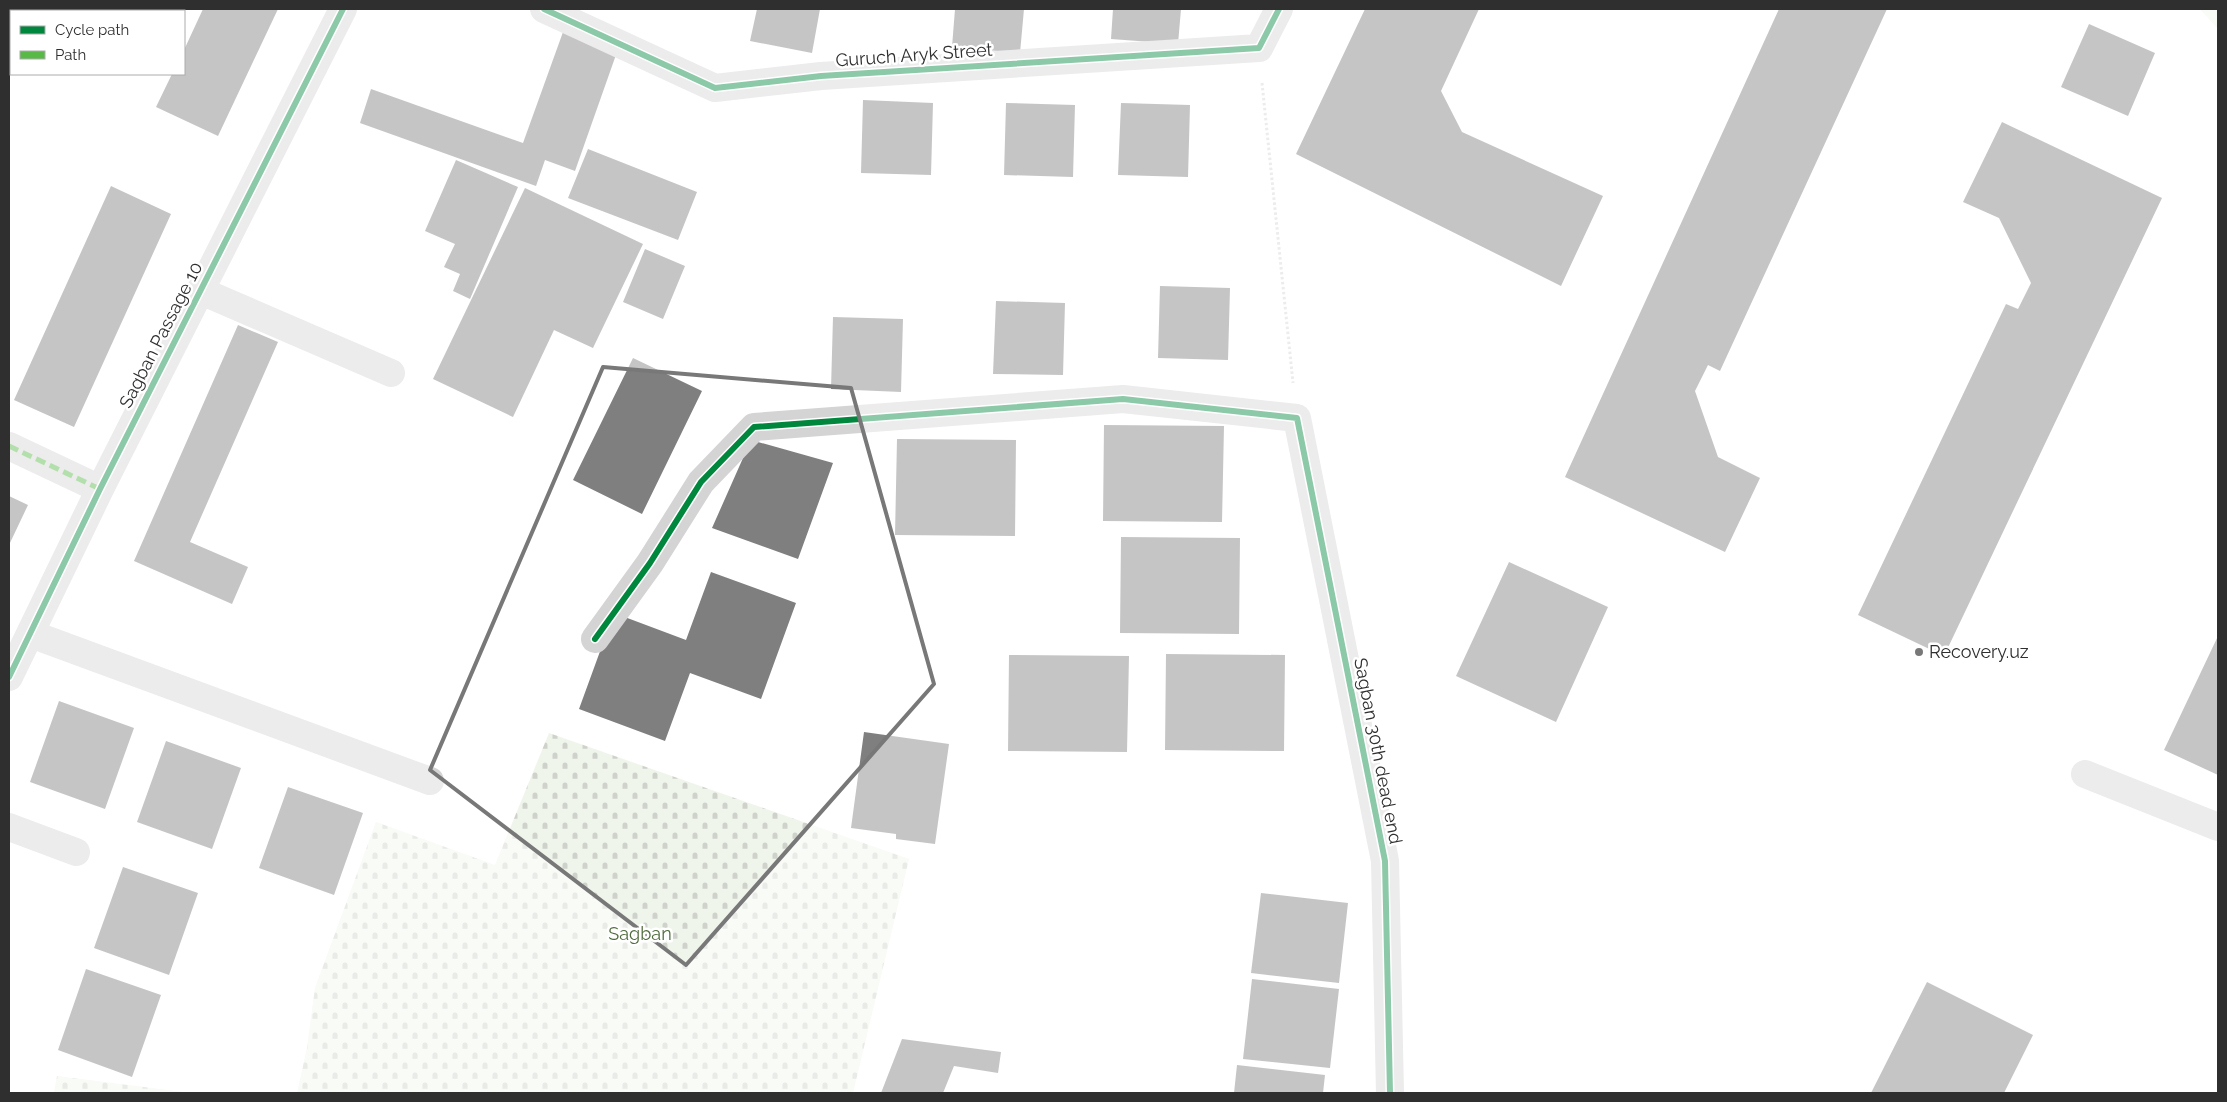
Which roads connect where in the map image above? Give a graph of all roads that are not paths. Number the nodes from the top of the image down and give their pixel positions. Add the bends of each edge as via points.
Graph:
1 (343, 9) edge
2 (544, 9) edge
3 (1279, 9) edge
4 (201, 291) junction
5 (392, 373) dead end
6 (9, 446) edge
7 (100, 489) junction
8 (31, 634) junction
9 (595, 639) dead end
10 (9, 677) edge
11 (2085, 774) dead end
12 (430, 781) dead end
13 (9, 827) edge
14 (2218, 828) edge
15 (76, 852) dead end
16 (1390, 1093) edge

1 - 4 street, Sagban Passage 10
2 - 3 street, Guruch Aryk Street via 715,88 821,76 1259,48
4 - 5 street
4 - 7 street, Sagban Passage 10
6 - 7 street
7 - 8 street, Sagban Passage 10
8 - 10 street, Sagban Passage 10
8 - 12 street
9 - 16 street, Sagban 30th dead end via 650,563 701,482 754,427 1123,399 1297,418 1385,861
11 - 14 street
13 - 15 street

